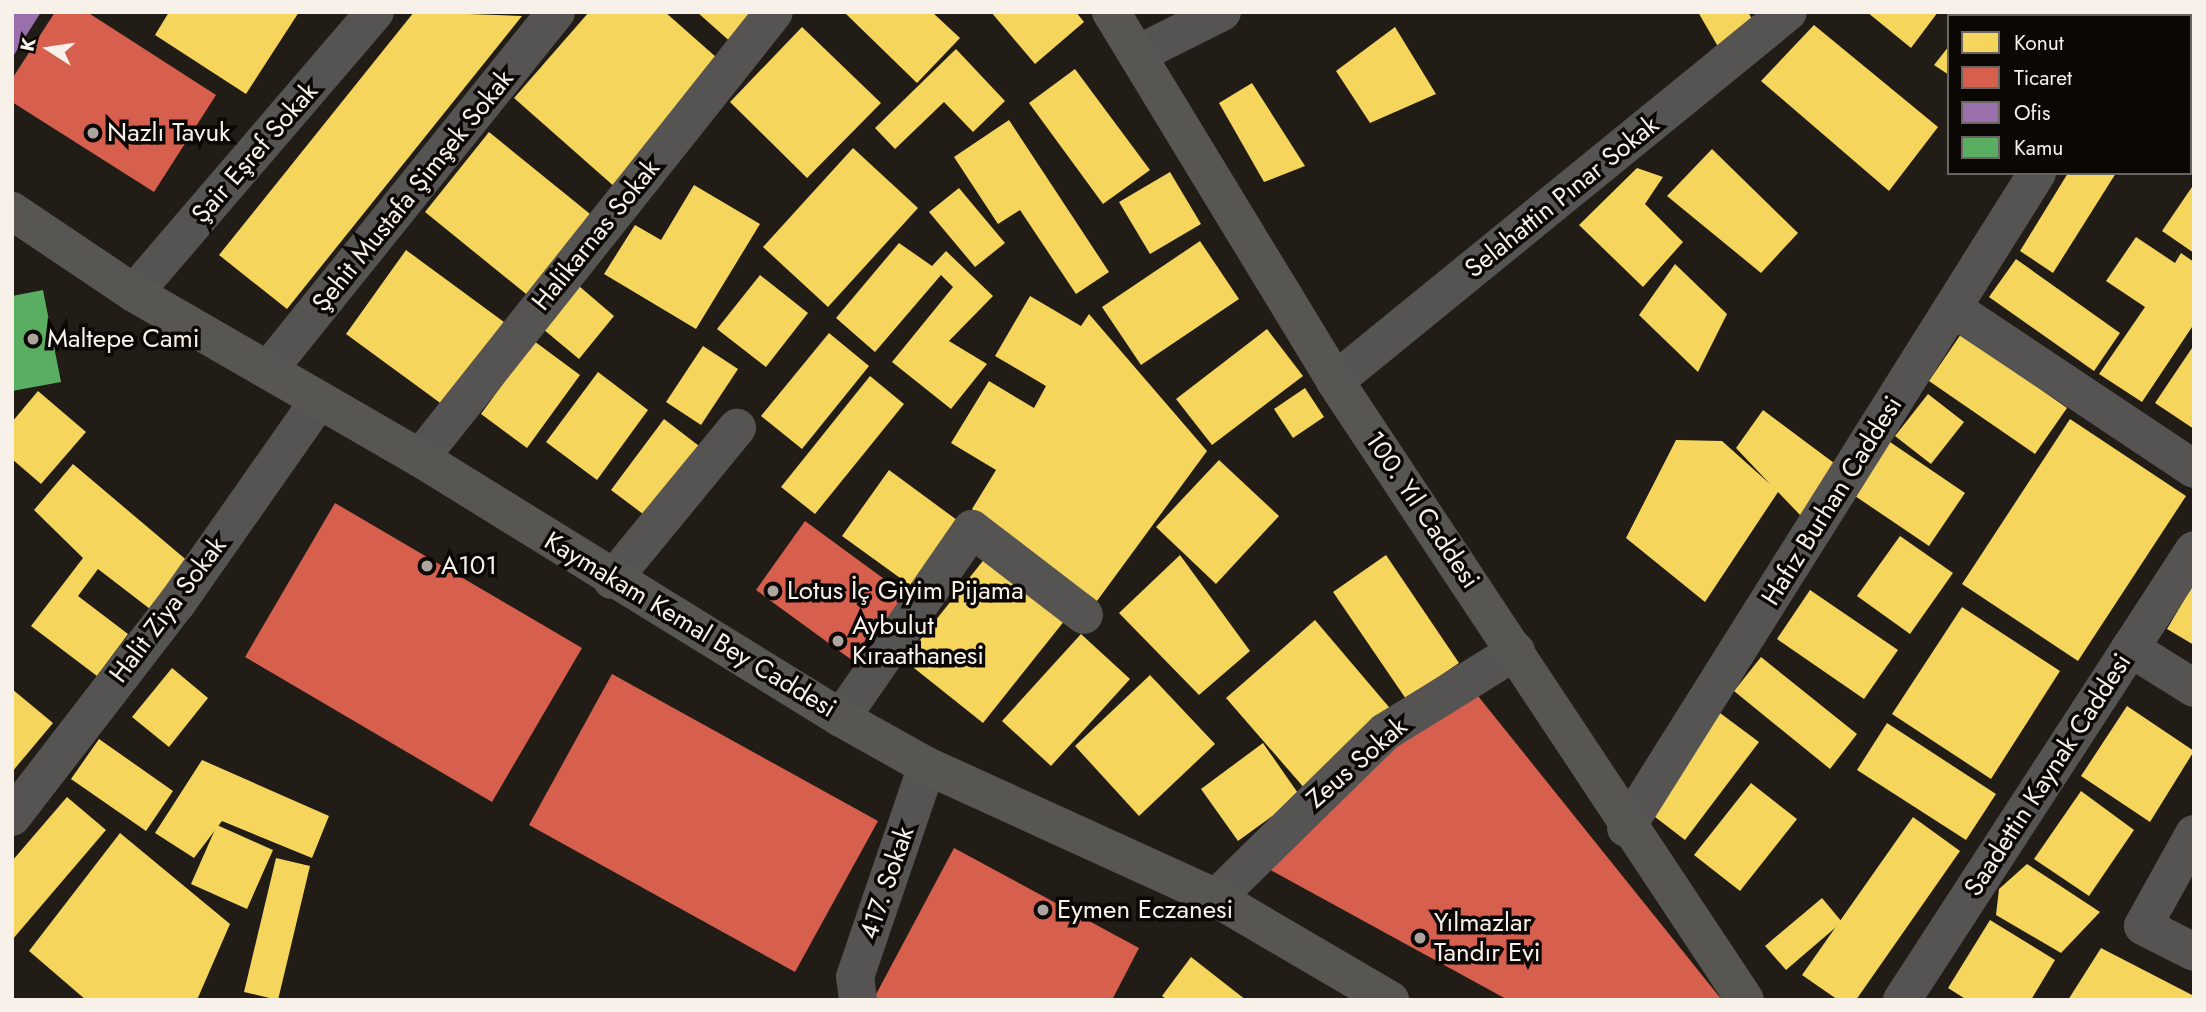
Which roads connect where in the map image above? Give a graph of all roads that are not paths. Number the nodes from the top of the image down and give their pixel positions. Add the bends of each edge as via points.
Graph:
1 (375, 12) edge
2 (556, 12) edge
3 (774, 12) edge
4 (1111, 12) edge
5 (1222, 12) edge
6 (1788, 12) edge
7 (1138, 54) junction
8 (2036, 175) edge
9 (12, 211) edge
10 (134, 293) junction
11 (1954, 309) junction
12 (269, 369) junction
13 (1335, 381) junction
14 (319, 400) junction
15 (737, 428) dead end
16 (420, 458) junction
17 (2194, 469) edge
18 (2194, 550) edge
19 (612, 580) junction
20 (1084, 615) dead end
21 (2130, 648) junction
22 (1516, 651) junction
23 (2194, 688) edge
24 (841, 718) junction
25 (927, 766) junction
26 (12, 817) edge
27 (1626, 828) junction
28 (2194, 834) edge
29 (1216, 898) junction
30 (2194, 952) edge
31 (858, 1000) edge
32 (1390, 1000) edge
33 (1745, 1000) edge
34 (1902, 1000) edge

1 - 10 street, Şair Eşref Sokak
2 - 12 street, Şehit Mustafa Şimşek Sokak
3 - 16 street, Halikarnas Sokak
4 - 7 main road, 100. Yıl Caddesi
5 - 7 street
6 - 13 street, Selahattin Pınar Sokak
7 - 13 main road, 100. Yıl Caddesi
8 - 11 street, Hafız Burhan Caddesi
9 - 10 main road, Kaymakam Kemal Bey Caddesi
10 - 12 main road, Kaymakam Kemal Bey Caddesi
11 - 17 street
11 - 27 street, Hafız Burhan Caddesi
12 - 14 main road, Kaymakam Kemal Bey Caddesi
13 - 22 main road, 100. Yıl Caddesi
14 - 16 main road, Kaymakam Kemal Bey Caddesi
14 - 26 street, Halit Ziya Sokak via 177,603
15 - 19 street
16 - 19 main road, Kaymakam Kemal Bey Caddesi
18 - 21 street, Saadettin Kaynak Caddesi
19 - 24 main road, Kaymakam Kemal Bey Caddesi
20 - 24 street via 972,529
21 - 23 street
21 - 34 street, Saadettin Kaynak Caddesi
22 - 27 main road, 100. Yıl Caddesi
22 - 29 street, Zeus Sokak via 1385,732
24 - 25 main road, Kaymakam Kemal Bey Caddesi
25 - 29 main road, Kaymakam Kemal Bey Caddesi
25 - 31 street, 417. Sokak via 855,977
27 - 33 main road, 100. Yıl Caddesi
28 - 30 street via 2143,926
29 - 32 main road, Kaymakam Kemal Bey Caddesi

